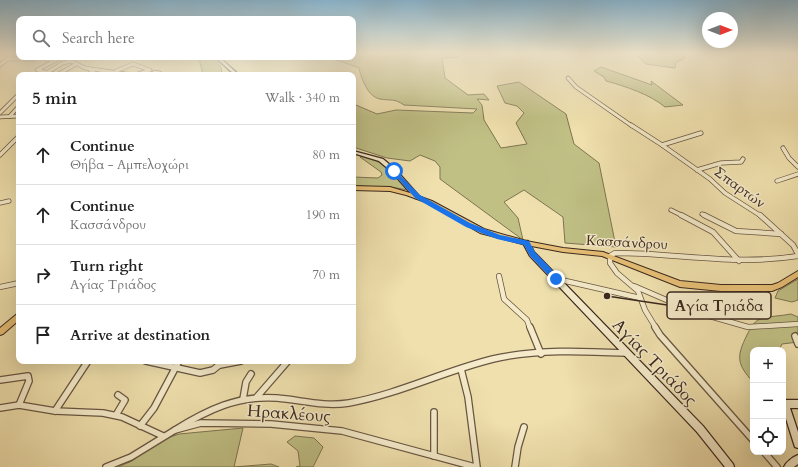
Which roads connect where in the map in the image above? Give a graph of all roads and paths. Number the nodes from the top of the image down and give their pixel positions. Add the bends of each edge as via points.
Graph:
1 (568, 78) dead end
2 (16, 97) edge
3 (16, 109) edge
4 (0, 113) edge
5 (10, 116) junction
6 (16, 116) edge
7 (0, 117) edge
8 (701, 133) dead end
9 (16, 139) edge
10 (662, 145) junction
11 (784, 148) dead end
12 (356, 153) edge
13 (0, 155) edge
14 (743, 158) dead end
15 (798, 167) edge
16 (697, 170) junction
17 (798, 174) edge
18 (777, 181) dead end
19 (356, 188) edge
20 (417, 197) junction
21 (8, 201) dead end
22 (0, 203) edge
23 (671, 210) dead end
24 (702, 214) dead end
25 (782, 234) junction
26 (526, 243) junction
27 (612, 255) junction
28 (798, 255) edge
29 (739, 261) junction
30 (798, 274) edge
31 (499, 276) dead end
32 (556, 279) junction
33 (16, 284) edge
34 (632, 285) junction
35 (0, 287) edge
36 (640, 298) junction
37 (16, 318) edge
38 (798, 324) edge
39 (2, 328) edge
40 (795, 336) dead end
41 (798, 344) edge
42 (626, 353) junction
43 (541, 354) junction
44 (86, 364) edge
45 (158, 364) edge
46 (177, 364) edge
47 (220, 364) edge
48 (285, 364) edge
49 (175, 368) junction
50 (461, 369) junction
51 (251, 374) dead end
52 (0, 380) edge
53 (118, 395) dead end
54 (256, 398) junction
55 (243, 399) junction
56 (786, 402) edge
57 (798, 404) edge
58 (20, 405) junction
59 (0, 408) edge
60 (786, 408) edge
61 (55, 410) junction
62 (434, 412) dead end
63 (116, 415) junction
64 (140, 426) junction
65 (524, 427) dead end
66 (175, 430) junction
67 (163, 436) junction
68 (750, 437) edge
69 (798, 444) edge
70 (767, 455) edge
71 (434, 456) junction
72 (798, 459) edge
73 (106, 467) edge
74 (476, 467) edge
75 (515, 467) edge
76 (730, 467) edge
77 (777, 467) edge
78 (788, 467) edge

1 - 10 street, Σπαρτών via 576,87 612,113
2 - 4 street
3 - 5 street
5 - 6 street
5 - 7 street
8 - 10 street
9 - 13 street
10 - 16 street, Σπαρτών
11 - 15 street
12 - 20 street via 382,160
14 - 16 street via 741,162 721,163
16 - 25 street, Σπαρτών
17 - 18 street
19 - 20 main road, Κασσάνδρου via 390,189
20 - 26 main road, Κασσάνδρου via 482,231
21 - 22 street
23 - 29 street via 713,232
24 - 25 street via 736,231
25 - 28 street, Σπαρτών via 793,245
26 - 27 main road, Κασσάνδρου
26 - 32 street, Αγίας Τριάδος via 532,254
27 - 29 street, Κασσάνδρου
27 - 30 main road via 664,279 696,287 772,288
27 - 34 street via 610,263 614,270
28 - 29 street, Κασσάνδρου via 772,260
31 - 43 street via 504,299 527,320
32 - 36 street
32 - 42 street, Αγίας Τριάδος
33 - 35 street
34 - 36 street
34 - 38 street via 686,308 748,327
36 - 68 street via 660,335
37 - 39 main road
40 - 41 street
42 - 43 street
42 - 76 street, Αγίας Τριάδος via 700,429
43 - 50 street via 505,356
44 - 61 street
45 - 49 street
46 - 49 street
47 - 49 street via 207,373
48 - 54 street
49 - 64 street via 154,408
50 - 54 street via 393,393 327,406 277,398
50 - 74 street via 468,397
51 - 55 street via 246,382
52 - 58 street via 28,376 29,381
53 - 63 street via 125,400
54 - 55 street
55 - 66 street via 219,406
56 - 57 street
58 - 59 street
58 - 61 street
60 - 69 street
61 - 63 street
62 - 71 street
63 - 64 street
64 - 67 street
65 - 75 street
66 - 67 street, Ηρακλέους
66 - 71 street, Ηρακλέους via 201,423 271,424 326,429
67 - 73 street, Ηρακλέους via 131,457
70 - 77 street
71 - 74 street, Ηρακλέους
72 - 78 street

